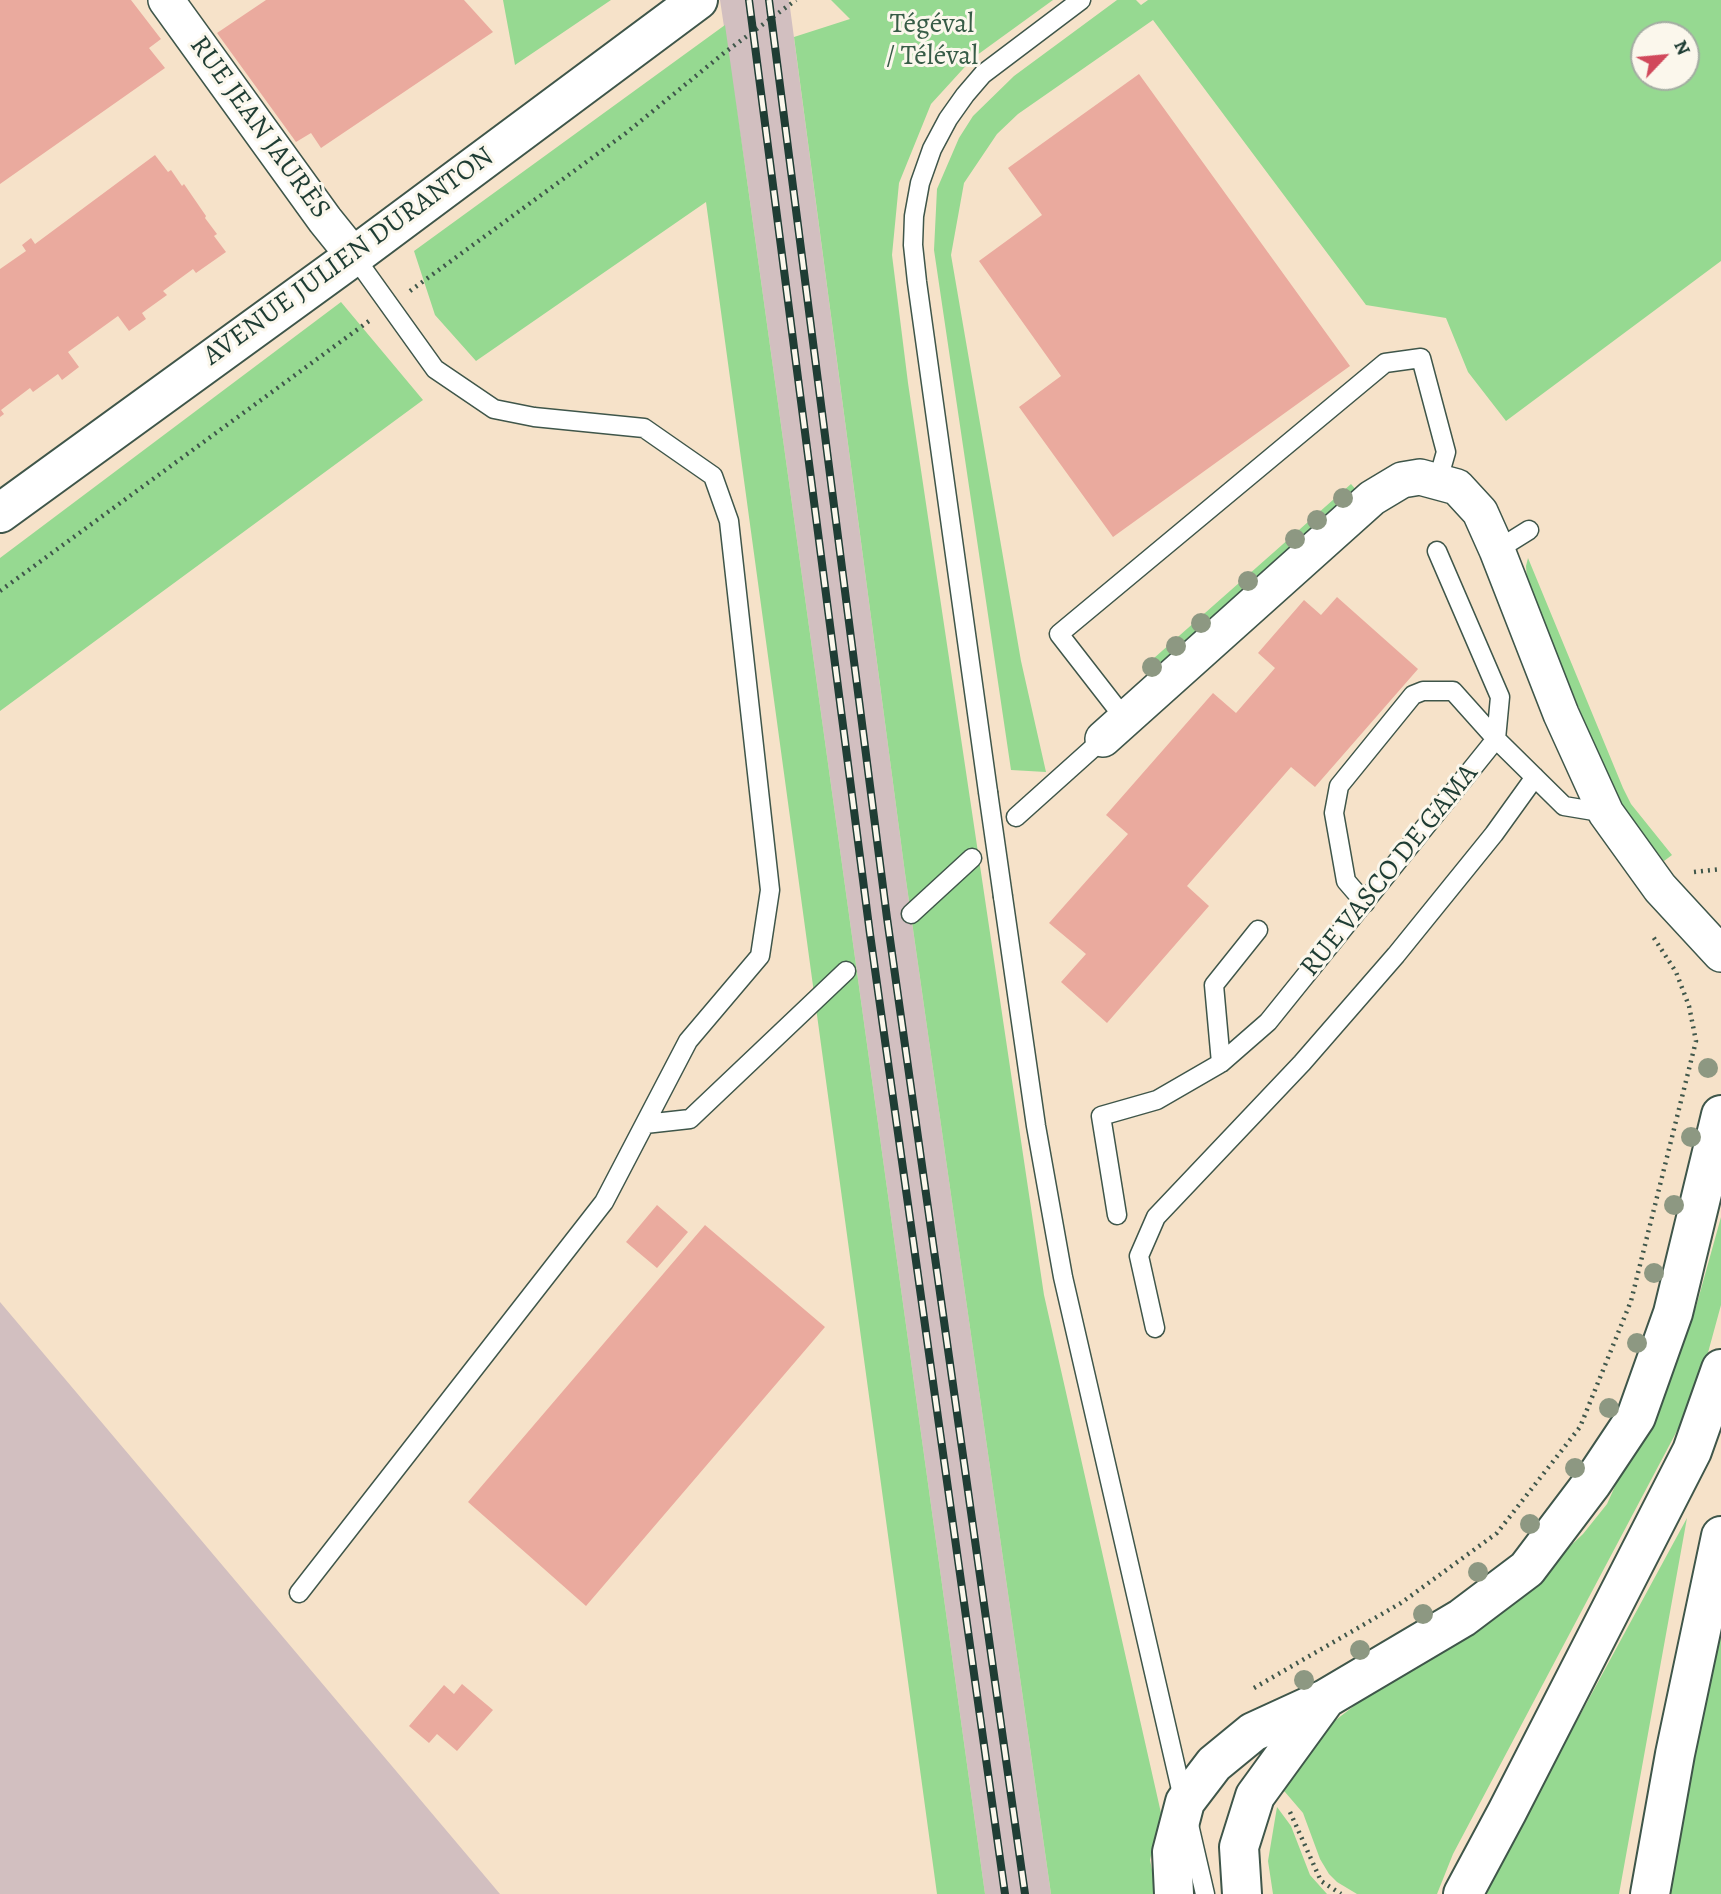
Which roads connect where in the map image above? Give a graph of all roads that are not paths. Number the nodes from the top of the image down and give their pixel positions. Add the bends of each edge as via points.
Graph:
1 (166, 0) edge
2 (698, 0) edge
3 (1081, 0) edge
4 (354, 256) junction
5 (1437, 480) junction
6 (0, 513) edge
7 (1529, 530) dead end
8 (1497, 550) junction
9 (1437, 551) dead end
10 (1114, 729) junction
11 (1496, 739) junction
12 (1535, 777) junction
13 (1605, 813) junction
14 (1016, 817) dead end
15 (972, 858) dead end
16 (1364, 903) junction
17 (911, 914) dead end
18 (1258, 930) dead end
19 (1721, 954) edge
20 (846, 971) dead end
21 (1222, 1063) junction
22 (1721, 1115) edge
23 (645, 1124) junction
24 (1117, 1215) dead end
25 (1155, 1328) dead end
26 (1721, 1369) edge
27 (1721, 1536) edge
28 (299, 1593) dead end
29 (1325, 1699) junction
30 (1185, 1802) junction
31 (1174, 1894) edge
32 (1205, 1894) edge
33 (1241, 1894) edge
34 (1463, 1894) edge
35 (1650, 1894) edge

1 - 4 street, RUE JEAN JAURÈS
2 - 4 main road, AVENUE JULIEN DURANTON
3 - 30 lane, bridge via 984,74 964,95 932,149 920,183 913,245 1036,1126 1063,1277
4 - 6 main road, AVENUE JULIEN DURANTON
4 - 23 lane via 435,369 494,409 644,428 713,476 729,522 770,890 760,957 688,1041
5 - 8 street via 1457,487 1469,498
5 - 10 street via 1402,480 1372,498
5 - 10 lane via 1446,452 1421,358 1385,363 1059,634
7 - 8 lane
8 - 13 street
9 - 11 lane via 1500,697
10 - 14 lane
11 - 12 lane, RUE VASCO DE GAMA
11 - 16 lane, RUE VASCO DE GAMA
11 - 16 lane via 1453,691 1423,691 1413,695 1339,786 1334,813 1346,881
12 - 13 lane, RUE VASCO DE GAMA via 1564,806
12 - 25 lane via 1396,955 1302,1063 1156,1217 1139,1256
13 - 19 street via 1660,888
15 - 17 lane
16 - 21 lane, RUE VASCO DE GAMA via 1268,1023
18 - 21 lane via 1214,985
20 - 23 lane via 690,1119
21 - 24 lane, RUE VASCO DE GAMA via 1157,1100 1101,1116
22 - 29 main road via 1673,1313 1636,1417 1592,1483 1527,1570 1462,1618
23 - 28 lane via 604,1202
26 - 34 main road via 1692,1451
27 - 35 main road
29 - 30 main road via 1253,1732 1214,1764
29 - 33 main road via 1255,1796 1239,1847
30 - 31 main road via 1172,1852
30 - 32 lane

